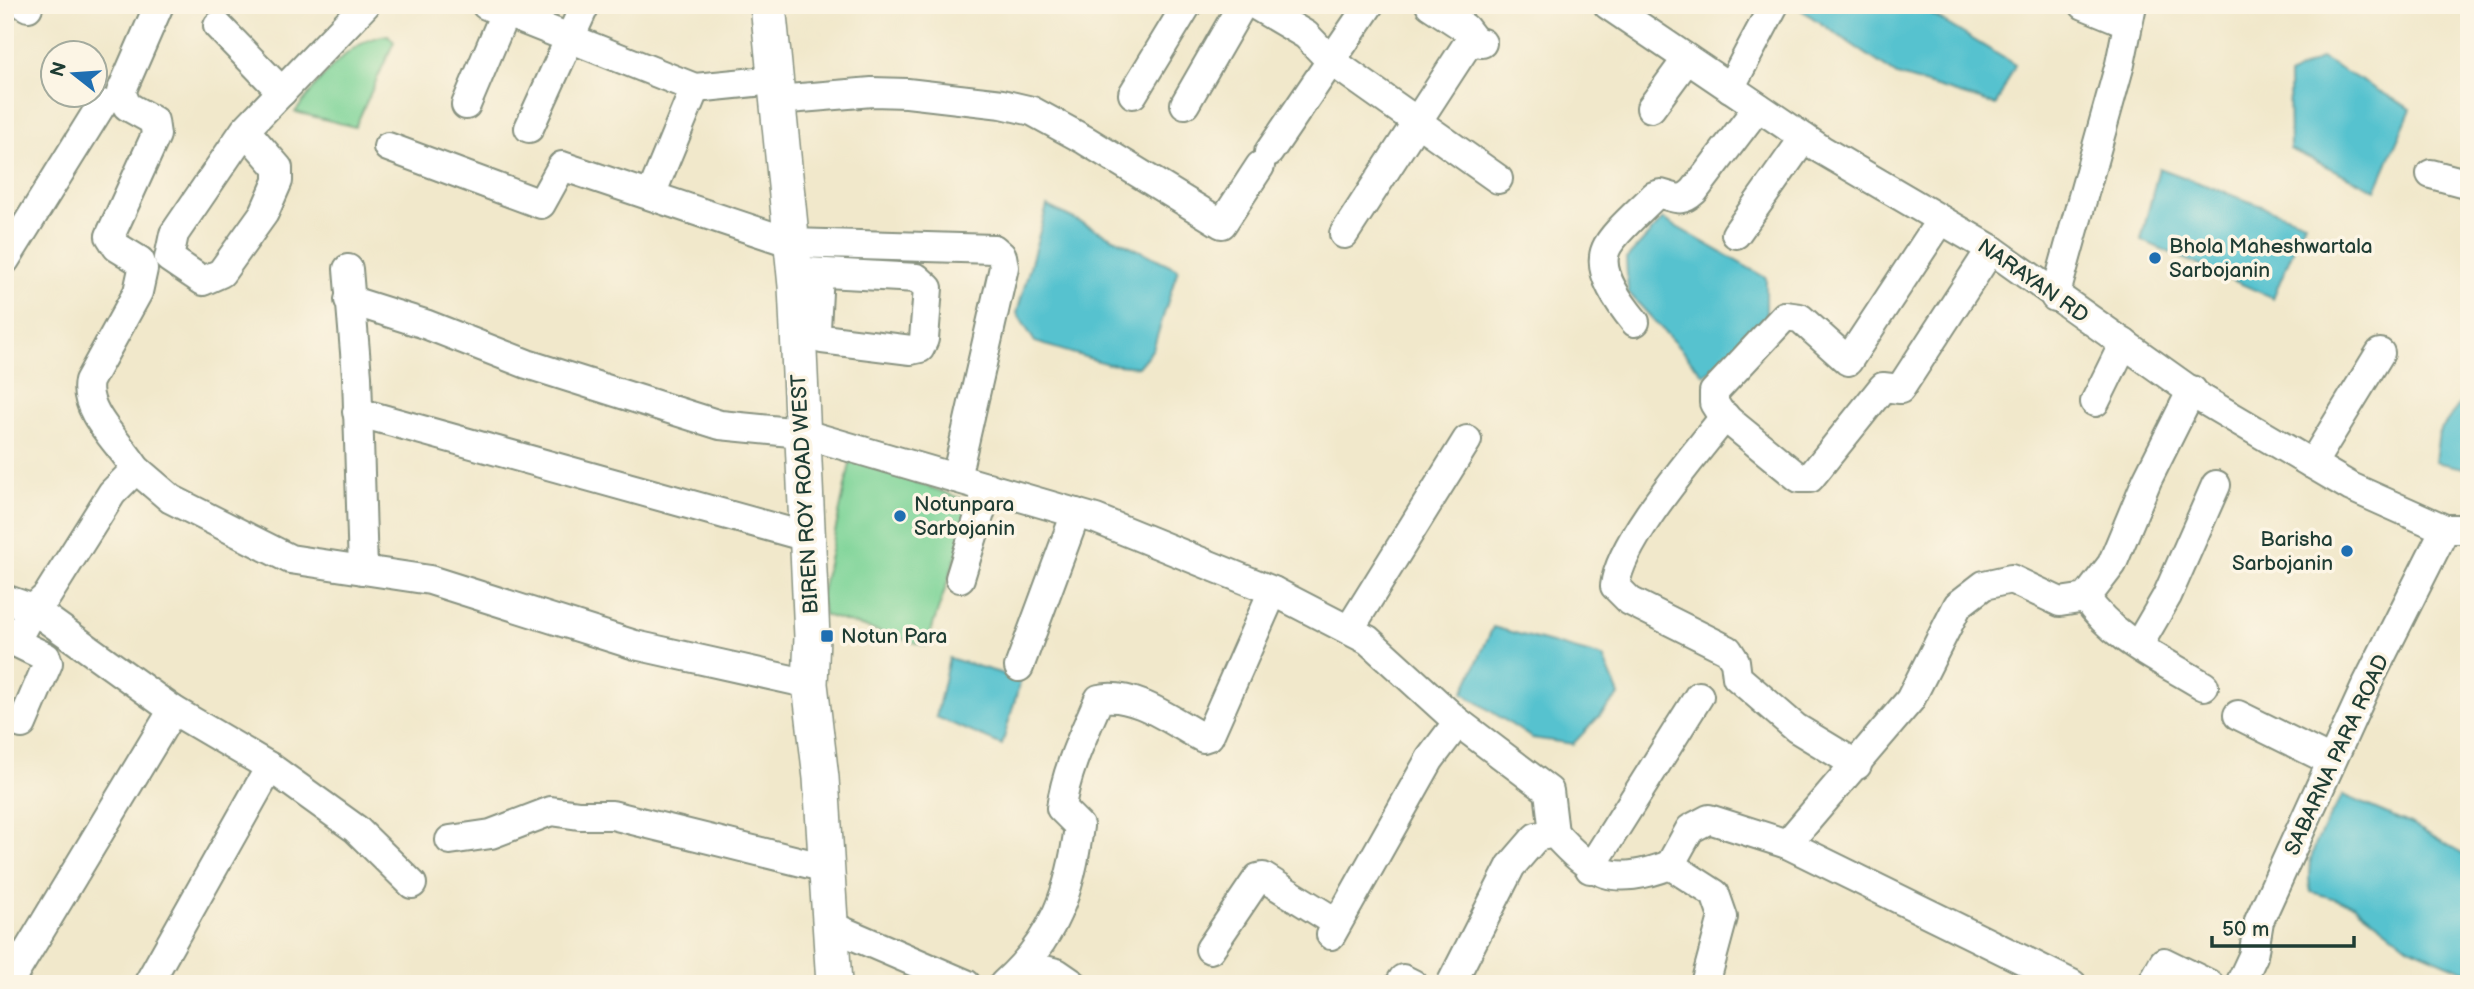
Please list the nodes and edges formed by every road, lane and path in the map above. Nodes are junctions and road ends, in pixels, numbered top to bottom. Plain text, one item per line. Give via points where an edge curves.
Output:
1 (159, 5) edge
2 (365, 5) edge
3 (585, 5) edge
4 (768, 5) edge
5 (1187, 5) edge
6 (1369, 5) edge
7 (1430, 5) edge
8 (1608, 5) edge
9 (1774, 5) edge
10 (2084, 5) edge
11 (1258, 7) edge
12 (495, 9) edge
13 (2130, 14) edge
14 (218, 26) dead end
15 (569, 38) junction
16 (1688, 59) junction
17 (1330, 60) junction
18 (695, 88) junction
19 (1730, 88) junction
20 (776, 90) junction
21 (282, 92) junction
22 (1133, 94) dead end
23 (466, 104) dead end
24 (1185, 104) dead end
25 (1758, 107) junction
26 (100, 108) edge
27 (1651, 108) dead end
28 (1418, 122) junction
29 (529, 128) dead end
30 (245, 130) junction
31 (1804, 138) junction
32 (388, 147) dead end
33 (2431, 174) dead end
34 (1499, 179) dead end
35 (2469, 184) edge
36 (655, 185) dead end
37 (1941, 220) junction
38 (1344, 234) dead end
39 (1737, 234) dead end
40 (1991, 249) junction
41 (5, 260) edge
42 (802, 262) junction
43 (348, 269) dead end
44 (2055, 297) junction
45 (349, 300) junction
46 (1635, 322) dead end
47 (2124, 344) junction
48 (2381, 353) dead end
49 (1848, 362) junction
50 (1883, 387) junction
51 (2192, 390) junction
52 (2095, 402) dead end
53 (357, 412) junction
54 (1724, 416) junction
55 (801, 433) junction
56 (1467, 440) dead end
57 (2312, 464) junction
58 (136, 469) junction
59 (956, 478) junction
60 (2216, 485) dead end
61 (988, 487) junction
62 (1076, 513) junction
63 (2457, 529) edge
64 (807, 537) junction
65 (363, 570) junction
66 (960, 578) dead end
67 (1273, 591) junction
68 (2086, 598) junction
69 (5, 599) edge
70 (33, 609) junction
71 (1349, 630) junction
72 (10, 644) edge
73 (2138, 646) junction
74 (1019, 667) dead end
75 (810, 684) junction
76 (2204, 686) dead end
77 (1699, 696) dead end
78 (173, 710) junction
79 (2238, 715) dead end
80 (1458, 722) junction
81 (22, 724) dead end
82 (2331, 761) junction
83 (1857, 765) junction
84 (270, 767) junction
85 (1555, 833) junction
86 (450, 840) dead end
87 (1787, 844) junction
88 (1670, 865) junction
89 (826, 869) junction
90 (1590, 869) junction
91 (412, 884) dead end
92 (831, 926) junction
93 (1210, 949) dead end
94 (1014, 974) edge
95 (8, 984) edge
96 (148, 984) edge
97 (834, 984) edge
98 (966, 984) edge
99 (1073, 984) edge
100 (1400, 984) edge
101 (1413, 984) edge
102 (1451, 984) edge
103 (1705, 984) edge
104 (2072, 984) edge
105 (2152, 984) edge
106 (2209, 984) edge
107 (2240, 984) edge

1 - 58 street via 121,92 127,106 154,121 156,135 110,236 117,247 140,261 141,278 86,391
2 - 21 street
3 - 15 street
4 - 20 main road, BIREN ROY ROAD WEST
5 - 22 street
6 - 17 street
7 - 28 street via 1478,42 1465,48
8 - 16 street, NARAYAN RD
9 - 19 street
10 - 13 street
11 - 17 street via 1306,35
11 - 24 street
12 - 15 street
12 - 23 street
13 - 44 street
14 - 21 street
15 - 18 street
15 - 29 street
16 - 19 street, NARAYAN RD
16 - 27 street
17 - 20 street via 1222,225 1032,111 907,93
17 - 28 street
18 - 20 street
18 - 36 street
19 - 25 street, NARAYAN RD
20 - 42 main road, BIREN ROY ROAD WEST
21 - 30 street
25 - 31 street, NARAYAN RD
25 - 46 street via 1686,199 1654,196 1606,248 1603,264 1620,303
26 - 41 street
28 - 34 street
28 - 38 street
30 - 30 street via 278,168 278,181 264,213 221,273 203,282 169,258 174,234
31 - 37 street, NARAYAN RD
31 - 39 street
32 - 42 street via 541,204 562,166
33 - 35 street
37 - 40 street, NARAYAN RD
37 - 49 street
40 - 44 street, NARAYAN RD
40 - 50 street via 1900,389
42 - 55 main road, BIREN ROY ROAD WEST
42 - 59 street via 980,246 1002,256 1004,267
43 - 45 street
44 - 47 street, NARAYAN RD
45 - 53 street
45 - 55 street via 527,364 720,425
47 - 51 street, NARAYAN RD
47 - 52 street
48 - 57 street
49 - 50 street
49 - 54 street via 1800,318 1785,316 1714,392 1714,403
50 - 54 street via 1805,480
51 - 57 street, NARAYAN RD
51 - 68 street via 2112,564
53 - 64 street
53 - 65 street
54 - 83 street via 1645,522 1615,586 1630,601 1728,650 1737,677 1796,728
55 - 59 street
55 - 64 main road, BIREN ROY ROAD WEST
56 - 71 street
57 - 63 street, NARAYAN RD via 2351,486
58 - 65 street via 171,499 289,559
58 - 70 street via 112,493 47,596
59 - 61 street
60 - 73 street via 2167,596
61 - 62 street
61 - 66 street
62 - 67 street
62 - 74 street
63 - 82 street, SABARNA PARA ROAD
64 - 75 main road, BIREN ROY ROAD WEST
65 - 75 street via 430,580 635,645
67 - 71 street
67 - 94 street via 1209,736 1203,738 1127,699 1099,699 1063,795 1061,808 1079,826 1070,879 1054,924
68 - 73 street via 2109,626
68 - 83 street via 2060,602 2011,579 1984,585 1958,605 1910,700
69 - 70 street
70 - 72 street
70 - 78 street
71 - 80 street via 1368,640
72 - 81 street via 46,657 48,663
73 - 76 street
75 - 89 main road, BIREN ROY ROAD WEST
77 - 90 street
78 - 84 street
78 - 95 street
79 - 82 street
80 - 85 street via 1549,791
80 - 93 street via 1430,759 1334,929 1263,877
82 - 107 street, SABARNA PARA ROAD via 2259,920 2253,956
83 - 87 street
84 - 91 street via 356,829
84 - 96 street
85 - 90 street
85 - 102 street via 1536,837 1511,866
86 - 89 street via 491,834 551,811 612,814
87 - 88 street via 1709,819 1690,829
87 - 104 street
88 - 90 street via 1649,873 1604,875
88 - 103 street via 1715,894 1723,917
89 - 92 main road, BIREN ROY ROAD WEST
92 - 97 main road, BIREN ROY ROAD WEST
92 - 98 street
94 - 99 street via 1056,973
100 - 101 street via 1403,979
105 - 106 street via 2164,962

